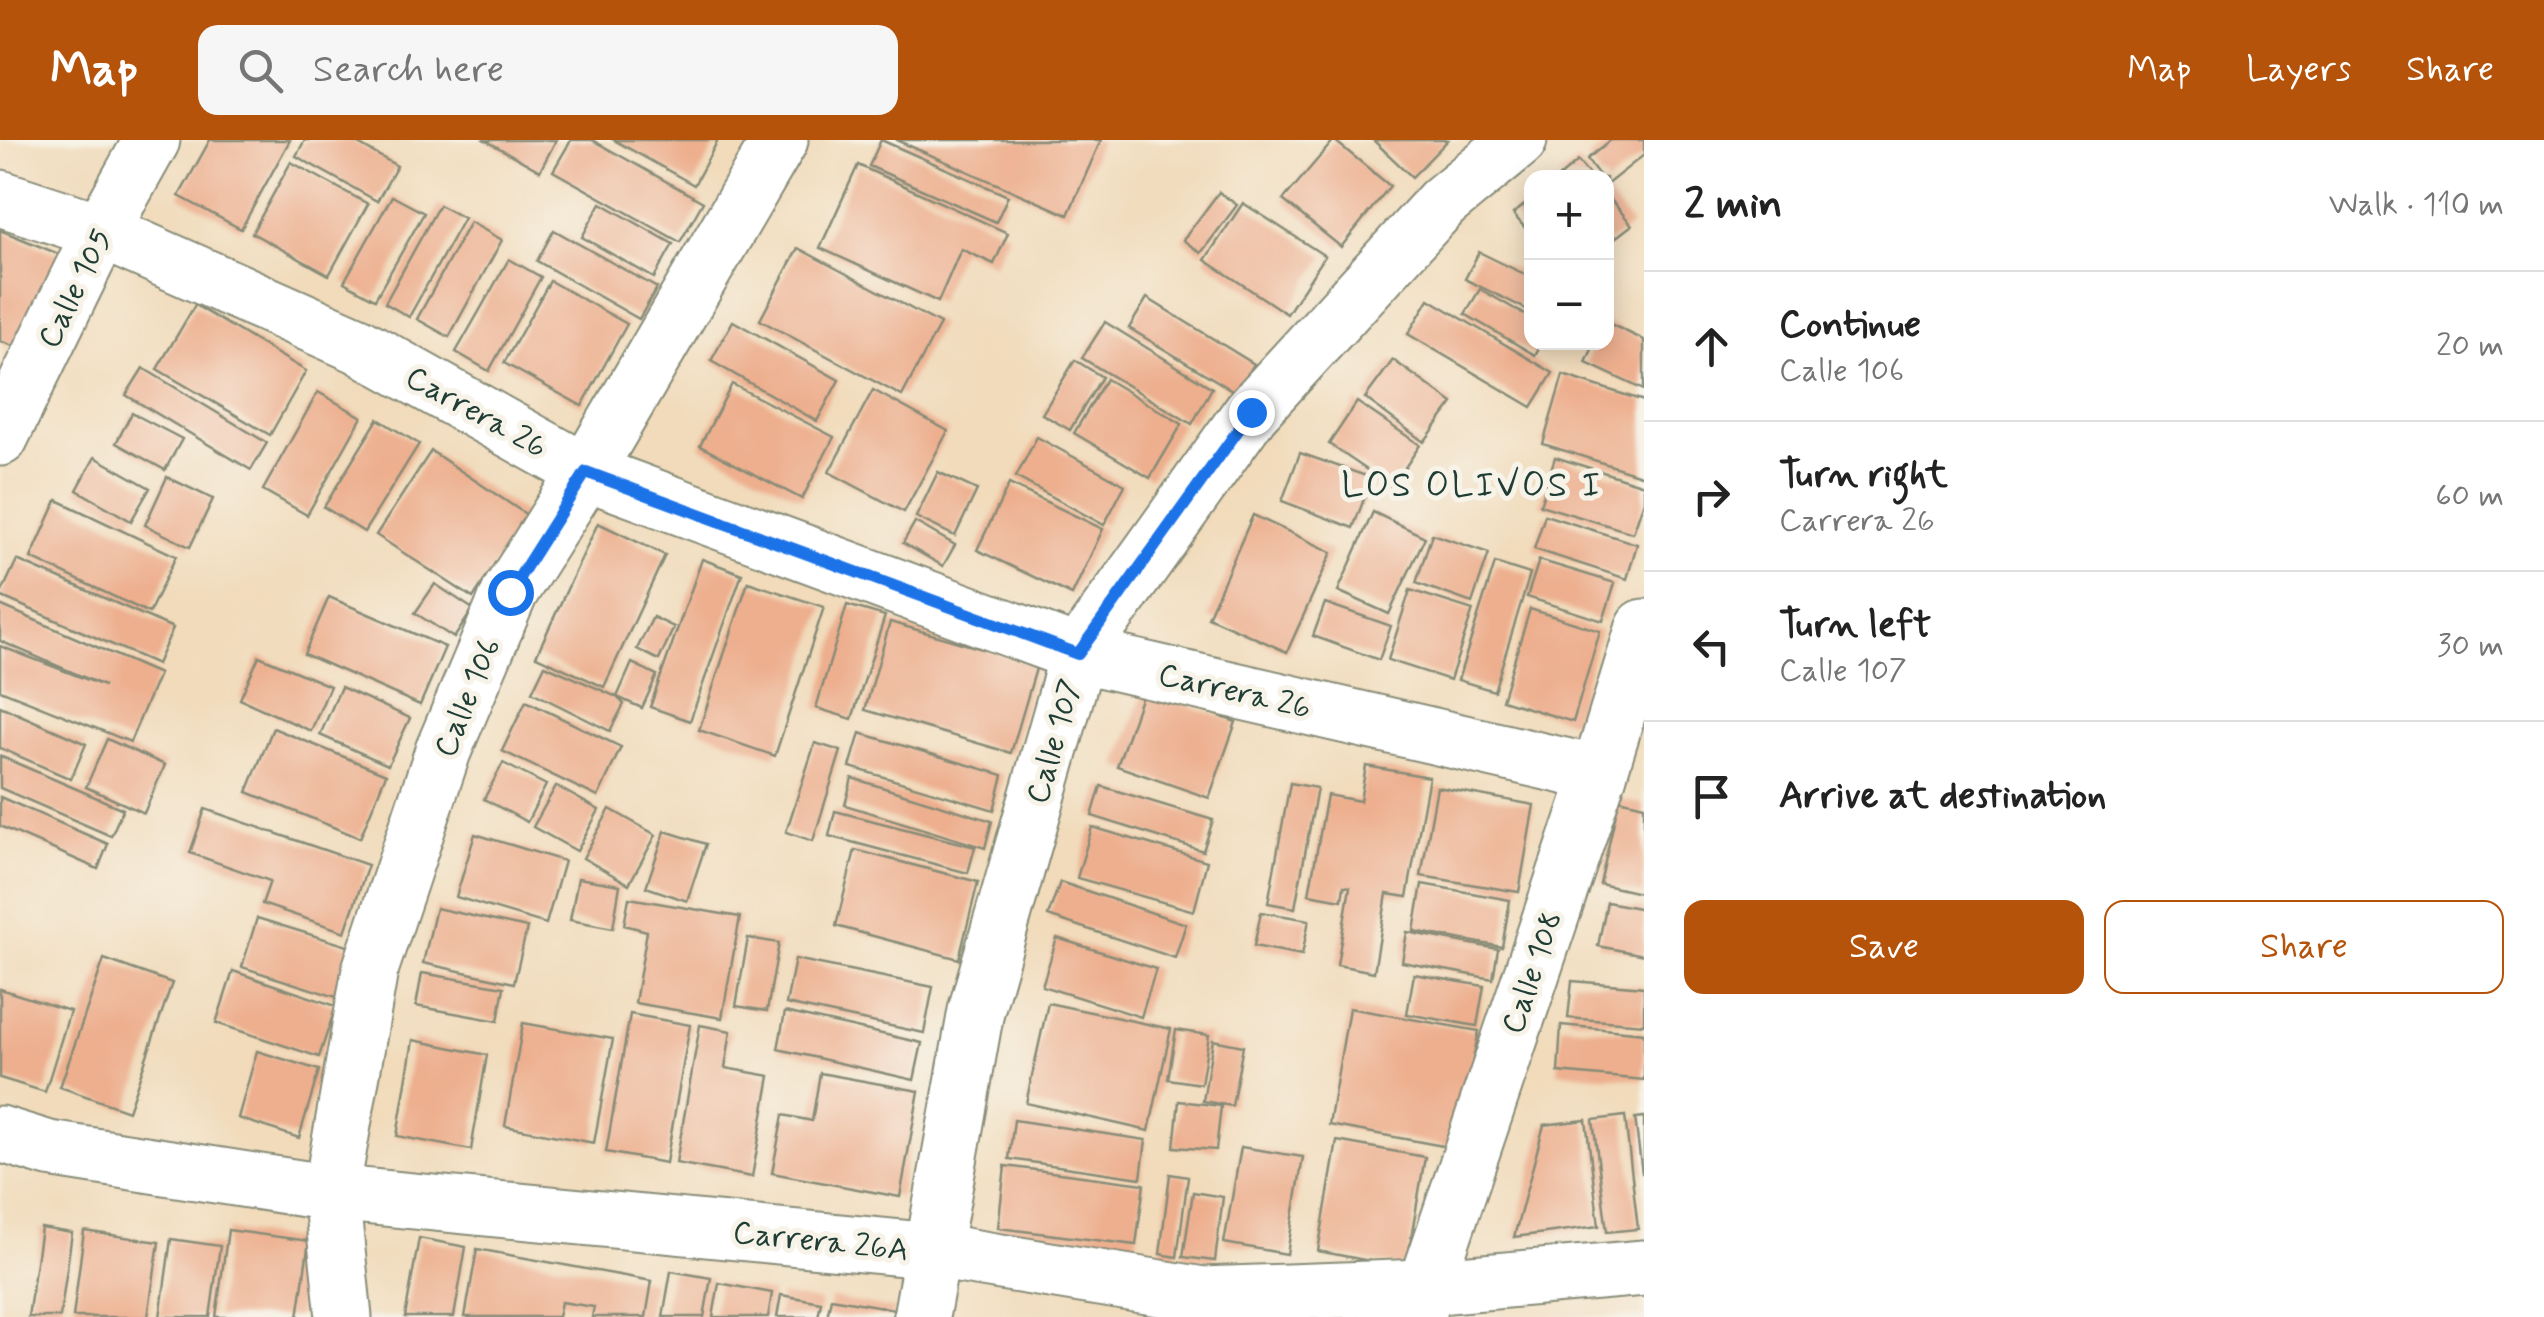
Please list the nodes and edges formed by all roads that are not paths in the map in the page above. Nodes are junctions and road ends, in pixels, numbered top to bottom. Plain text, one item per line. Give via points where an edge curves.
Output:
1 (152, 140) edge
2 (780, 140) edge
3 (1519, 140) edge
4 (0, 198) edge
5 (101, 231) junction
6 (0, 438) edge
7 (586, 472) junction
8 (1644, 627) edge
9 (1078, 654) junction
10 (1599, 774) junction
11 (0, 1134) edge
12 (331, 1193) junction
13 (934, 1251) junction
14 (1644, 1268) edge
15 (1421, 1302) edge
16 (344, 1317) edge
17 (921, 1317) edge

1 - 5 street, Calle 105
2 - 7 street, Calle 106
3 - 9 street, Calle 107 via 1443,202 1251,412
4 - 5 street, Carrera 26
5 - 6 street, Calle 105
5 - 7 street, Carrera 26 via 358,345
7 - 9 street, Carrera 26
7 - 12 street, Calle 106 via 510,592 443,751 370,970
8 - 10 street, Calle 108
9 - 10 street, Carrera 26
9 - 13 street, Calle 107 via 976,1011
10 - 15 street, Calle 108
11 - 12 street, Carrera 26A via 49,1148
12 - 13 street, Carrera 26A
12 - 16 street, Calle 106
13 - 15 street, Carrera 26A via 1203,1295
13 - 17 street, Calle 107
14 - 15 street, Carrera 26A

